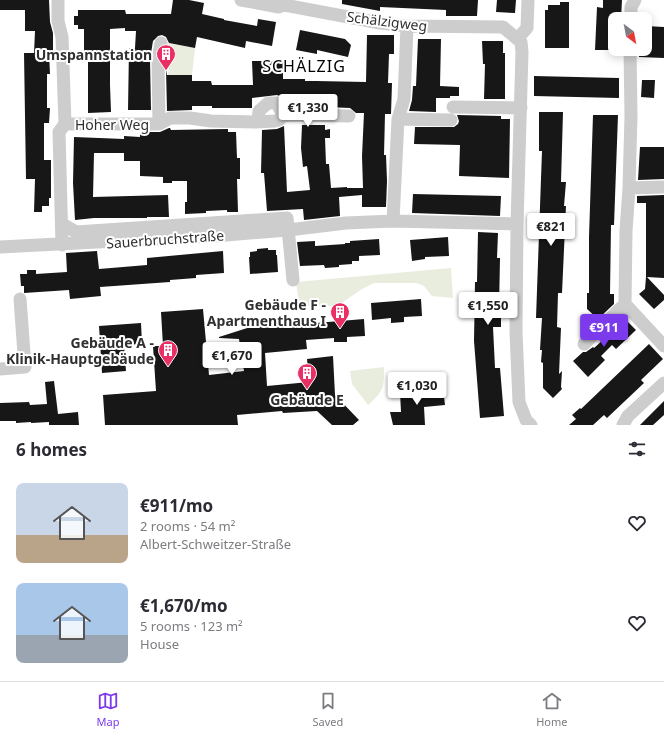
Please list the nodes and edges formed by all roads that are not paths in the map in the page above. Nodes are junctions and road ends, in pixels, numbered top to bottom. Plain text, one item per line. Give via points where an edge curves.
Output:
1 (58, 0) edge
2 (241, 0) edge
3 (528, 0) edge
4 (635, 0) edge
5 (283, 2) edge
6 (631, 12) edge
7 (406, 26) junction
8 (518, 39) junction
9 (161, 43) dead end
10 (630, 56) edge
11 (453, 107) dead end
12 (521, 108) junction
13 (282, 116) junction
14 (349, 116) dead end
15 (398, 120) junction
16 (451, 120) dead end
17 (258, 122) junction
18 (65, 124) junction
19 (159, 124) junction
20 (664, 187) edge
21 (629, 188) junction
22 (393, 221) junction
23 (62, 224) junction
24 (517, 224) junction
25 (288, 230) junction
26 (62, 245) junction
27 (0, 248) edge
28 (293, 280) dead end
29 (20, 299) dead end
30 (625, 304) junction
31 (584, 344) dead end
32 (664, 346) edge
33 (0, 369) edge
34 (664, 382) edge
35 (531, 425) edge
36 (623, 425) edge

1 - 18 street
2 - 5 street, Schälzigweg via 279,7
3 - 8 street via 527,28
4 - 6 street
5 - 7 street, Schälzigweg via 380,23
7 - 8 street, Schälzigweg via 503,27
7 - 15 street via 404,99
8 - 12 street via 522,52
9 - 19 street, Hoher Weg via 158,60
10 - 21 street
11 - 12 street
12 - 24 street
13 - 14 street, Hoher Weg
13 - 17 street, Hoher Weg via 275,121
13 - 17 street via 277,103 268,103 259,111
15 - 16 street
15 - 22 street
17 - 19 street, Hoher Weg via 170,118
18 - 19 street, Hoher Weg
18 - 23 street via 59,132
20 - 21 street
21 - 30 street
22 - 24 street
22 - 25 street, Sauerbruchstraße via 346,223
23 - 25 street, Sauerbruchstraße via 76,232 287,218
23 - 26 street
24 - 35 street via 517,383 519,402 526,420
25 - 26 street, Sauerbruchstraße
25 - 28 street
26 - 27 street, Sauerbruchstraße
29 - 33 street via 25,367
30 - 31 street
30 - 32 street
34 - 36 street via 628,416

